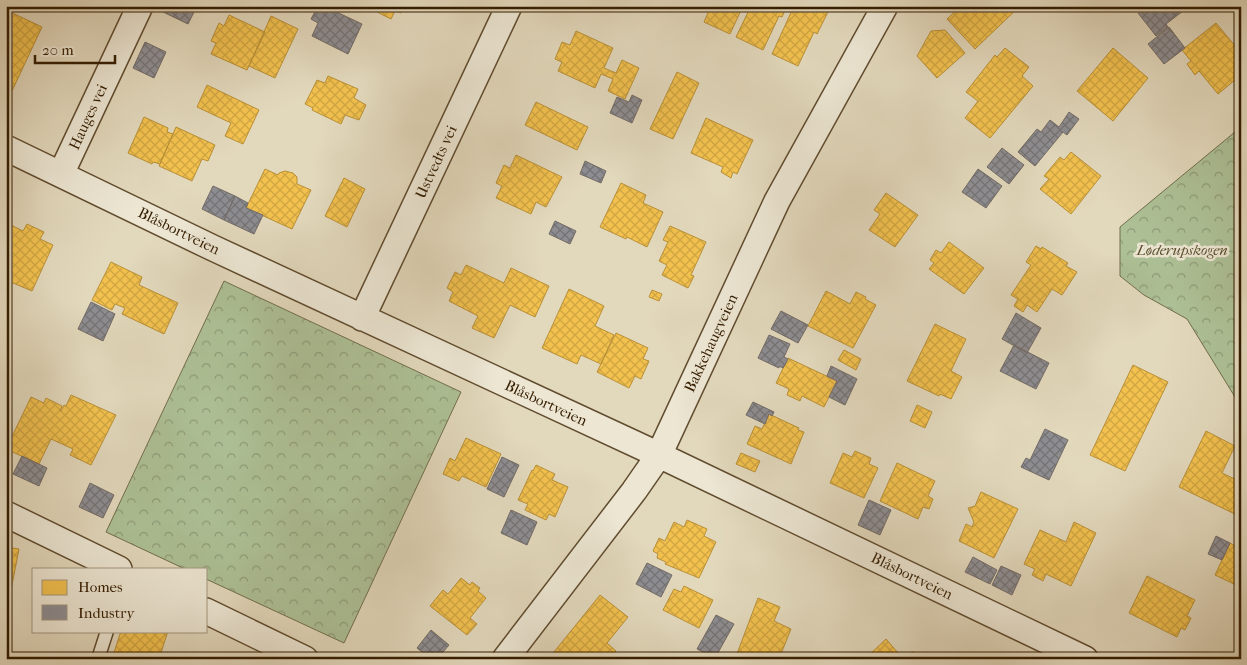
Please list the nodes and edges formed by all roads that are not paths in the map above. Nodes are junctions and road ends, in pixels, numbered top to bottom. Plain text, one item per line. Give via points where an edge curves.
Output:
1 (140, 6) edge
2 (509, 6) edge
3 (885, 6) edge
4 (6, 148) edge
5 (61, 174) junction
6 (362, 318) junction
7 (659, 455) junction
8 (6, 514) edge
9 (117, 568) edge
10 (208, 612) edge
11 (107, 632) edge
12 (279, 653) edge
13 (98, 659) edge
14 (305, 659) edge
15 (505, 659) edge
16 (1085, 659) edge

1 - 5 street, Hauges vei
2 - 6 street, Ustvedts vei
3 - 7 street, Bakkehaugveien via 777,201
4 - 5 street, Blåsbortveien
5 - 6 street, Blåsbortveien
6 - 7 street, Blåsbortveien
7 - 15 street, Bakkehaugveien
7 - 16 street, Blåsbortveien
8 - 9 street
10 - 12 street
11 - 13 lane
12 - 14 street

